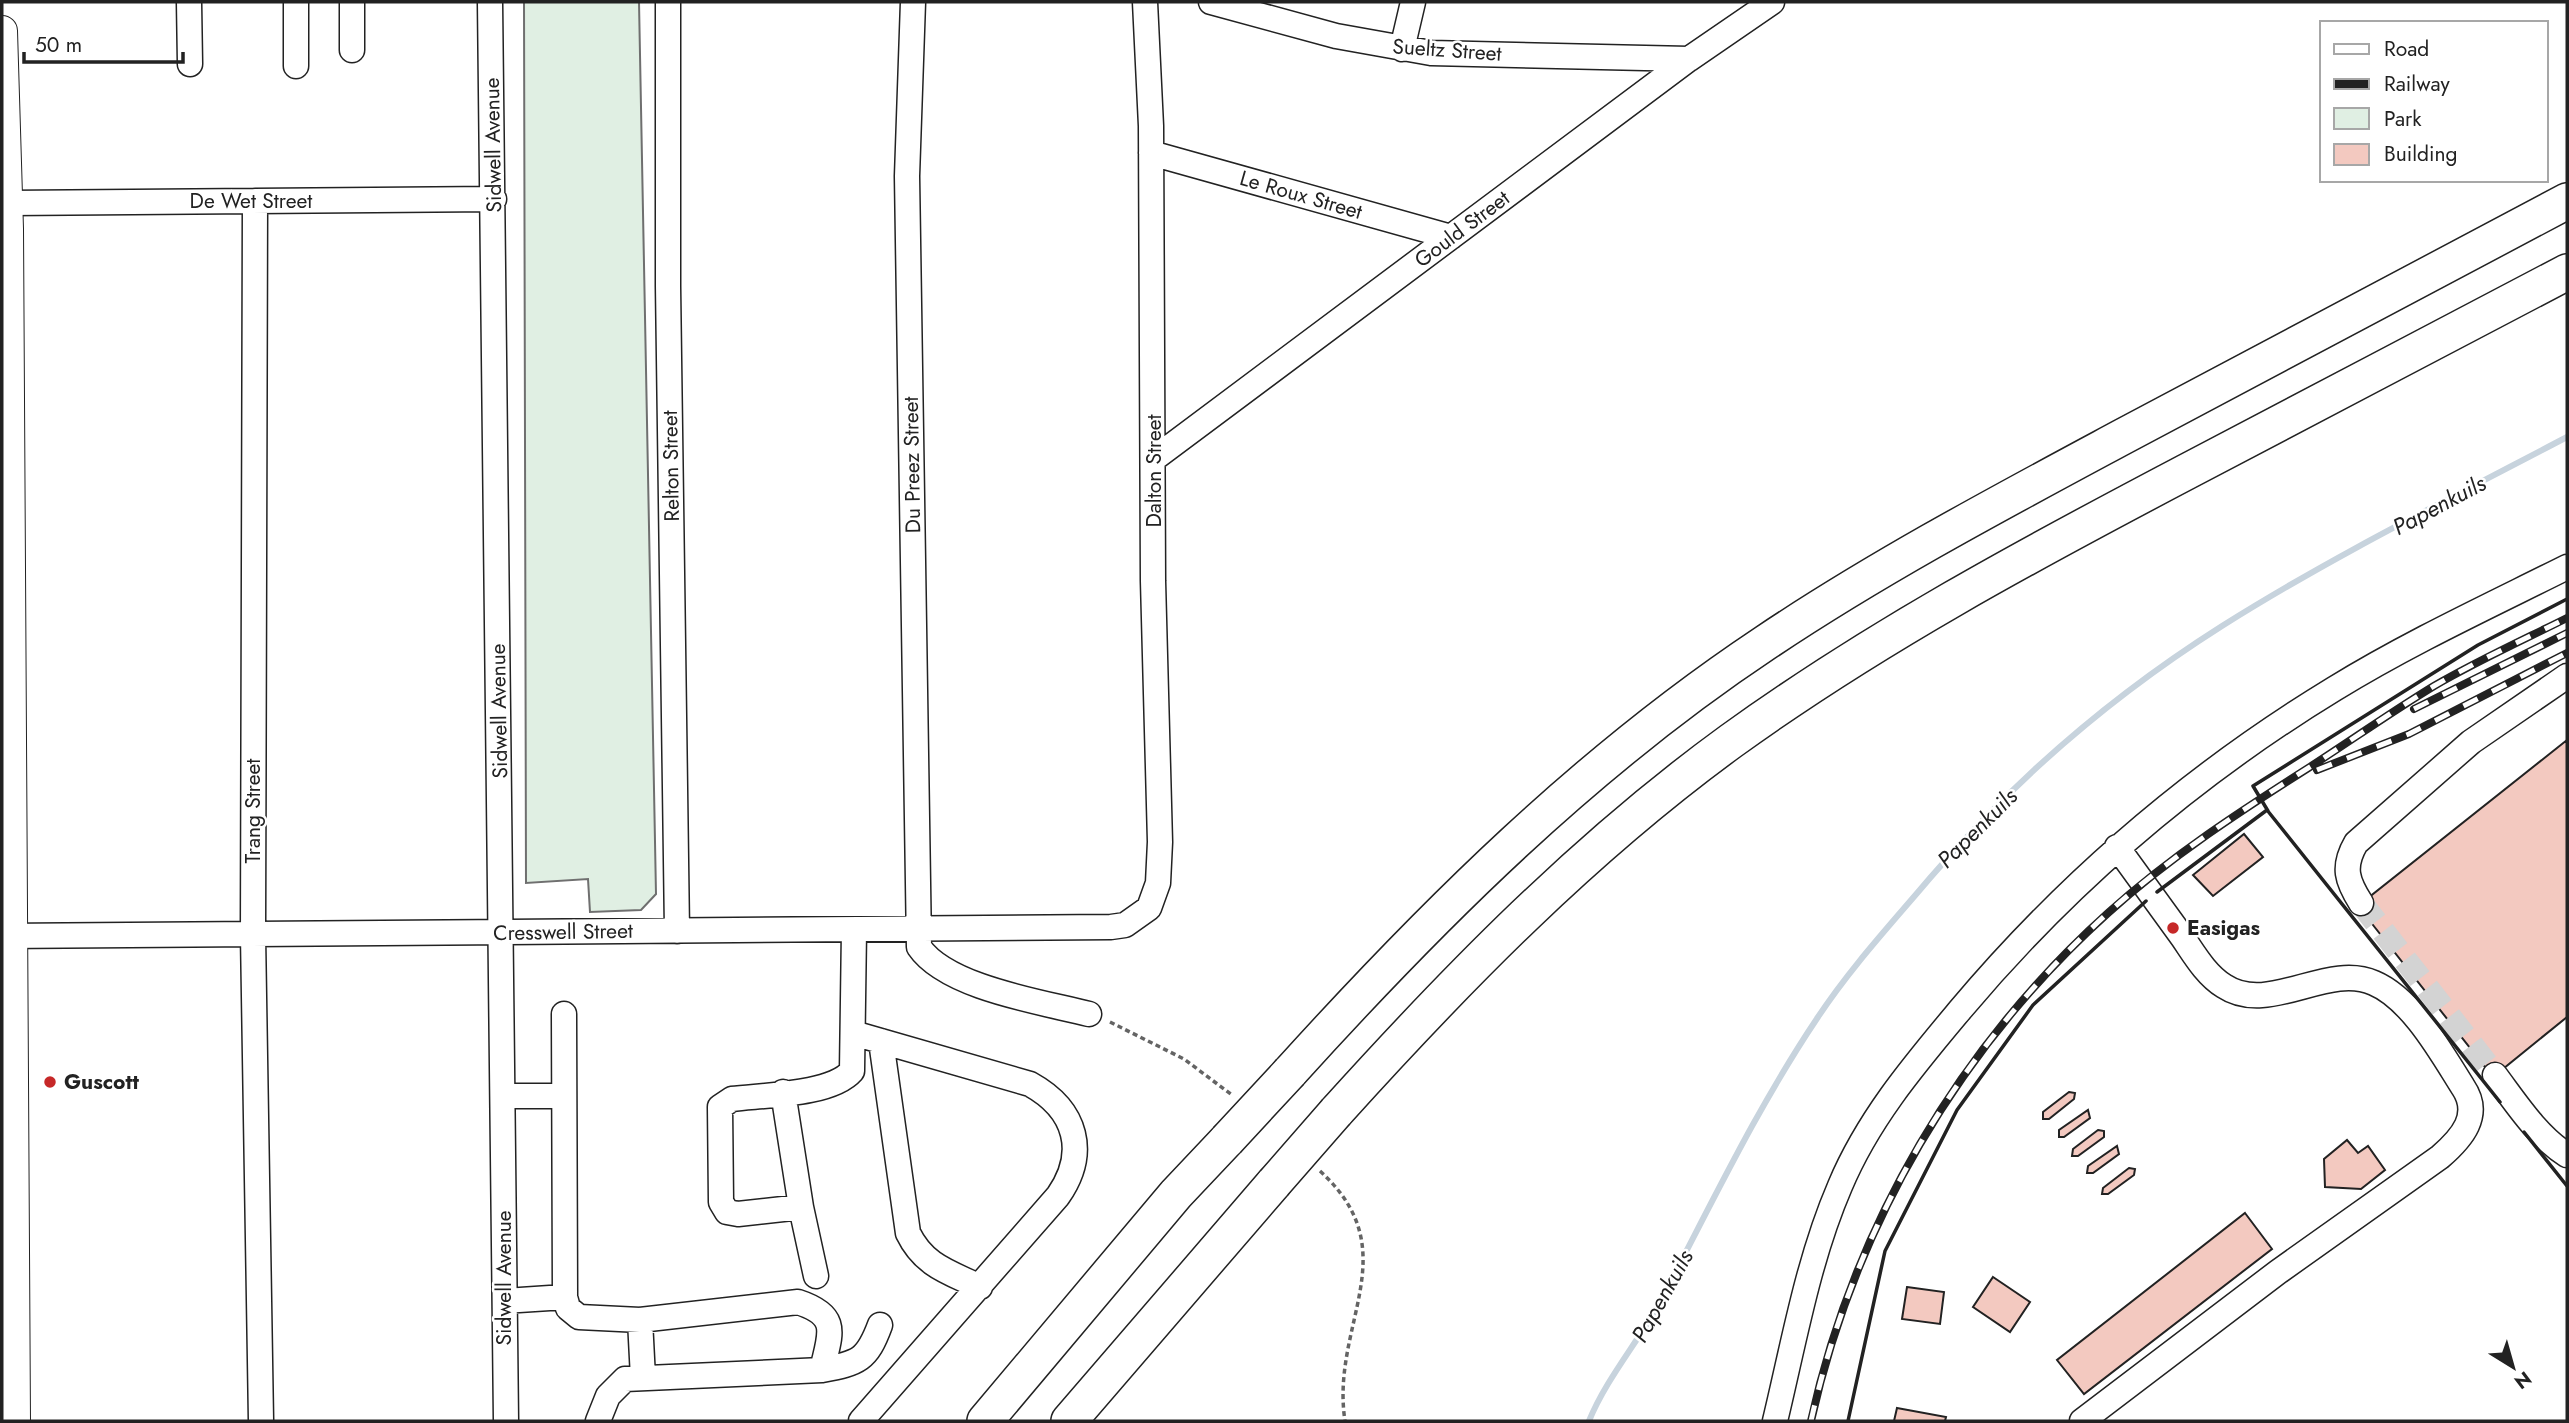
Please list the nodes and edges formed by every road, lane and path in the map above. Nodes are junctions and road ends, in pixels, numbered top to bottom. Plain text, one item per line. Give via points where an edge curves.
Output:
1 (190, 2) edge
2 (296, 2) edge
3 (352, 2) edge
4 (490, 2) edge
5 (668, 2) edge
6 (913, 2) edge
7 (1145, 2) edge
8 (1211, 2) edge
9 (1413, 2) edge
10 (1772, 2) edge
11 (2, 31) edge
12 (352, 50) dead end
13 (1402, 50) junction
14 (1689, 59) junction
15 (190, 64) dead end
16 (296, 66) dead end
17 (1151, 153) junction
18 (494, 199) junction
19 (256, 201) junction
20 (2567, 201) edge
21 (8, 203) junction
22 (1451, 237) junction
23 (2567, 272) edge
24 (1155, 458) junction
25 (2567, 567) edge
26 (2567, 676) edge
27 (2117, 847) junction
28 (2361, 903) tunnel mouth
29 (1125, 925) joint
30 (918, 929) junction
31 (677, 930) junction
32 (854, 930) junction
33 (501, 933) junction
34 (253, 935) junction
35 (6, 936) edge
36 (564, 1014) dead end
37 (1089, 1014) dead end
38 (853, 1033) junction
39 (881, 1041) junction
40 (2495, 1075) tunnel mouth
41 (783, 1092) junction
42 (503, 1096) junction
43 (564, 1096) junction
44 (2567, 1155) edge
45 (1270, 1188) junction
46 (1176, 1194) junction
47 (801, 1207) junction
48 (817, 1276) dead end
49 (980, 1287) junction
50 (565, 1297) junction
51 (505, 1301) junction
52 (640, 1321) junction
53 (880, 1325) dead end
54 (822, 1370) junction
55 (643, 1378) junction
56 (15, 1421) edge
57 (261, 1421) edge
58 (506, 1421) edge
59 (598, 1421) edge
60 (861, 1421) edge
61 (966, 1421) edge
62 (985, 1421) edge
63 (1069, 1421) edge
64 (1102, 1421) edge
65 (1776, 1421) edge
66 (2082, 1421) edge

1 - 15 street
2 - 16 street
3 - 12 street
4 - 18 street, Sidwell Avenue
5 - 31 street, Relton Street
6 - 30 street, Du Preez Street via 907,176
7 - 17 street, Dalton Street
8 - 13 street, Sueltz Street
9 - 13 street
10 - 14 street, Gould Street
11 - 21 main road
13 - 14 street, Sueltz Street
14 - 22 street, Gould Street
17 - 22 street, Le Roux Street
17 - 24 street, Dalton Street
18 - 19 street, De Wet Street
18 - 33 street, Sidwell Avenue
19 - 21 street, De Wet Street
19 - 34 street, Trang Street
20 - 46 highway, bridge via 2008,498 1763,643 1635,738 1508,846 1390,962
21 - 35 main road
22 - 24 street, Gould Street
23 - 45 highway, bridge via 1984,580 1796,695 1662,794 1539,899 1426,1012
24 - 29 street, Dalton Street via 1158,883 1149,908
25 - 27 street via 2336,687 2244,747
26 - 28 street via 2471,742 2356,843 2346,870 2348,883
27 - 65 street via 1984,981 1903,1078 1872,1123 1840,1185 1814,1259
27 - 66 street via 2195,955 2225,987 2259,995 2345,979 2374,982 2425,1028 2471,1099 2469,1124 2461,1139 2440,1157 2278,1272
29 - 30 street, Cresswell Street
30 - 32 street, Cresswell Street
30 - 37 street, Du Preez Street via 919,947 927,959 955,975
31 - 32 street, Cresswell Street
31 - 33 street, Cresswell Street
32 - 38 street
33 - 34 street, Cresswell Street
33 - 42 street, Sidwell Avenue
34 - 35 street, Cresswell Street
34 - 57 street, Trang Street
35 - 56 main road via 15,1227
36 - 43 street
38 - 39 street
38 - 41 street via 852,1071 844,1080
39 - 49 street via 908,1233 917,1252 934,1265
39 - 49 street via 1030,1084 1059,1108 1072,1129 1077,1151 1072,1176
40 - 44 street via 2531,1122
41 - 47 street
41 - 47 street via 732,1099 720,1107 721,1202 727,1212 738,1214
42 - 43 street
42 - 51 street, Sidwell Avenue
43 - 50 street
45 - 63 highway
45 - 64 highway
46 - 61 highway
46 - 62 highway
47 - 48 street
49 - 60 street
50 - 51 street
50 - 52 street via 568,1308 579,1317
51 - 58 street, Sidwell Avenue
52 - 54 street via 798,1302 816,1308 828,1319 831,1331
52 - 55 street
53 - 54 street via 863,1359
54 - 55 street
55 - 59 street via 625,1379 608,1396

